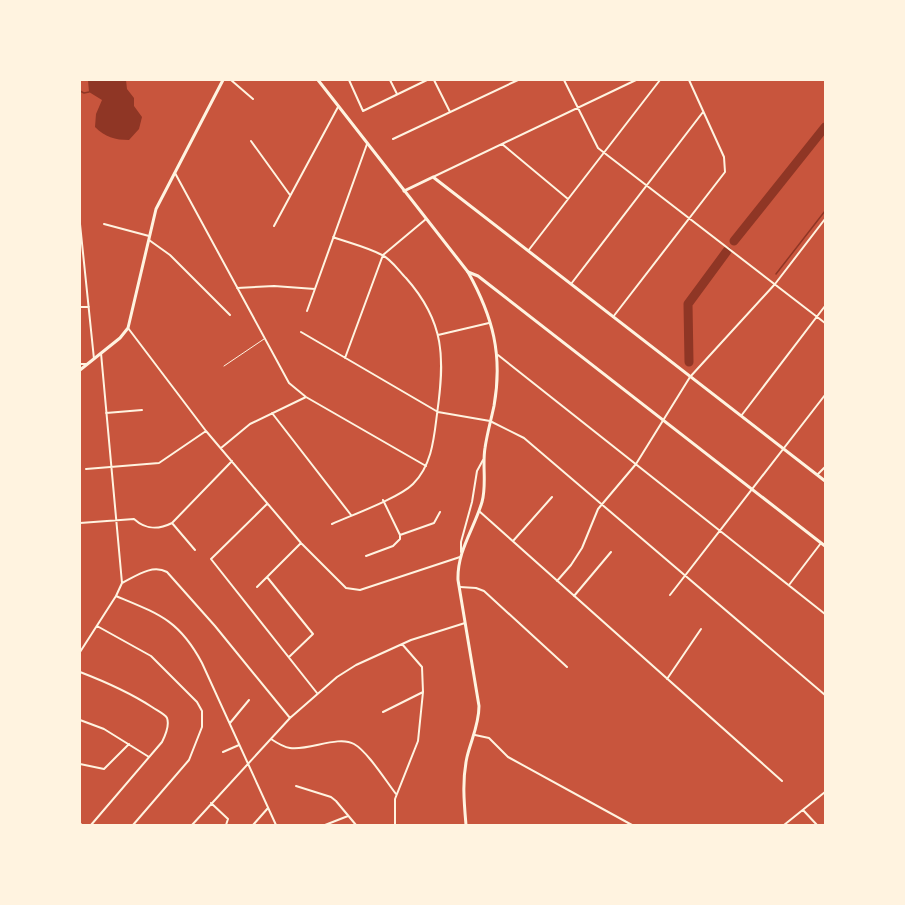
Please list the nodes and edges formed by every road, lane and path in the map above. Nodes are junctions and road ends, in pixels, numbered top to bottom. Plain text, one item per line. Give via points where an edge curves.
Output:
1 (223, 80) edge
2 (231, 80) edge
3 (318, 80) edge
4 (349, 80) edge
5 (390, 80) edge
6 (428, 80) edge
7 (434, 80) edge
8 (518, 80) edge
9 (564, 80) edge
10 (636, 80) edge
11 (660, 80) edge
12 (689, 80) edge
13 (397, 94) junction
14 (252, 99) dead end
15 (338, 106) junction
16 (577, 108) junction
17 (450, 112) junction
18 (703, 112) junction
19 (393, 139) dead end
20 (251, 141) dead end
21 (367, 144) junction
22 (502, 144) junction
23 (604, 152) junction
24 (175, 172) junction
25 (433, 177) junction
26 (647, 185) junction
27 (404, 191) junction
28 (290, 195) junction
29 (568, 199) junction
30 (690, 218) junction
31 (426, 219) junction
32 (825, 219) edge
33 (80, 224) edge
34 (104, 224) dead end
35 (274, 226) dead end
36 (333, 237) junction
37 (148, 238) junction
38 (528, 251) junction
39 (81, 252) edge
40 (383, 255) junction
41 (468, 272) junction
42 (571, 284) junction
43 (775, 284) junction
44 (237, 288) junction
45 (315, 289) junction
46 (825, 306) edge
47 (80, 307) edge
48 (89, 307) junction
49 (307, 311) dead end
50 (230, 315) dead end
51 (613, 317) junction
52 (817, 317) junction
53 (491, 322) junction
54 (825, 323) edge
55 (128, 328) junction
56 (301, 332) dead end
57 (438, 335) junction
58 (264, 339) junction
59 (101, 353) junction
60 (498, 355) junction
61 (345, 358) junction
62 (94, 359) junction
63 (80, 364) edge
64 (86, 364) junction
65 (224, 366) dead end
66 (80, 370) edge
67 (690, 377) junction
68 (825, 395) edge
69 (306, 397) junction
70 (142, 410) dead end
71 (438, 412) junction
72 (106, 413) junction
73 (272, 413) junction
74 (741, 416) junction
75 (663, 420) junction
76 (490, 421) junction
77 (206, 431) junction
78 (221, 448) junction
79 (783, 449) junction
80 (484, 460) junction
81 (232, 461) junction
82 (636, 464) junction
83 (426, 466) junction
84 (111, 467) junction
85 (825, 467) edge
86 (86, 469) dead end
87 (817, 475) junction
88 (825, 481) edge
89 (752, 489) junction
90 (552, 497) dead end
91 (384, 500) junction
92 (267, 504) junction
93 (602, 504) junction
94 (479, 511) junction
95 (440, 512) dead end
96 (352, 515) junction
97 (116, 520) junction
98 (80, 523) edge
99 (172, 524) junction
100 (332, 524) dead end
101 (720, 530) junction
102 (400, 535) junction
103 (825, 538) edge
104 (512, 541) junction
105 (301, 543) junction
106 (822, 543) junction
107 (825, 546) edge
108 (195, 550) dead end
109 (611, 552) dead end
110 (461, 553) junction
111 (366, 556) dead end
112 (460, 557) junction
113 (685, 576) junction
114 (267, 577) junction
115 (557, 581) junction
116 (122, 583) junction
117 (790, 586) junction
118 (257, 587) dead end
119 (460, 587) junction
120 (670, 595) dead end
121 (116, 596) junction
122 (574, 596) junction
123 (825, 614) edge
124 (466, 622) junction
125 (97, 626) junction
126 (700, 629) dead end
127 (402, 644) junction
128 (80, 652) edge
129 (289, 657) junction
130 (567, 667) dead end
131 (80, 672) edge
132 (667, 679) junction
133 (423, 692) junction
134 (317, 693) junction
135 (825, 695) edge
136 (249, 700) dead end
137 (383, 712) dead end
138 (290, 718) junction
139 (80, 720) edge
140 (230, 723) junction
141 (475, 735) junction
142 (271, 739) junction
143 (129, 744) junction
144 (239, 745) junction
145 (223, 752) dead end
146 (149, 757) junction
147 (248, 763) junction
148 (80, 764) edge
149 (782, 781) dead end
150 (296, 786) dead end
151 (825, 792) edge
152 (396, 794) junction
153 (211, 803) junction
154 (268, 808) junction
155 (803, 810) junction
156 (348, 816) junction
157 (91, 825) edge
158 (133, 825) edge
159 (192, 825) edge
160 (226, 825) edge
161 (253, 825) edge
162 (276, 825) edge
163 (325, 825) edge
164 (356, 825) edge
165 (395, 825) edge
166 (466, 825) edge
167 (632, 825) edge
168 (784, 825) edge
169 (817, 825) edge

1 - 24 street
2 - 14 street
3 - 15 street
4 - 13 street via 363,111
5 - 13 street
6 - 13 street
7 - 17 street
8 - 17 street
9 - 16 street
10 - 16 street
11 - 23 street
12 - 18 street
15 - 21 street
15 - 28 street
16 - 22 street
16 - 23 street via 596,146
17 - 19 street
18 - 26 street
18 - 30 street via 724,157 726,167 722,177
20 - 28 street
21 - 27 street
21 - 36 street
22 - 25 street
22 - 29 street
23 - 26 street
23 - 29 street
24 - 37 street via 156,209
24 - 44 street
25 - 27 street
25 - 38 street
26 - 30 street
26 - 42 street
27 - 31 street
28 - 35 street
29 - 38 street
30 - 43 street
30 - 51 street
31 - 40 street
31 - 41 street
32 - 43 street
33 - 39 street
34 - 37 street
36 - 40 street
36 - 45 street
37 - 50 street via 170,255
37 - 55 street
38 - 42 street
39 - 48 street
40 - 57 street via 418,292 427,306
40 - 61 street
41 - 53 street
41 - 75 street via 478,276
42 - 51 street
43 - 52 street
43 - 67 street
44 - 45 street via 274,286
44 - 58 street
45 - 49 street
46 - 52 street
47 - 48 street
48 - 62 street
51 - 67 street
52 - 54 street
52 - 74 street
53 - 57 street
53 - 60 street
55 - 59 street
55 - 77 street
56 - 61 street
57 - 71 street via 443,367
58 - 65 lane
58 - 69 street via 289,383
59 - 62 street
59 - 72 street
60 - 76 street via 497,384
60 - 82 street
61 - 71 street
62 - 64 street
63 - 64 street
64 - 66 street
67 - 74 street
67 - 75 street
68 - 79 street
69 - 73 street
69 - 83 street
70 - 72 street
71 - 76 street
71 - 83 street
72 - 84 street
73 - 78 street via 245,427
73 - 96 street
74 - 79 street
75 - 82 street
75 - 89 street
76 - 80 street
76 - 93 street via 524,438
77 - 78 street
77 - 84 street via 159,463
78 - 81 street
79 - 87 street
79 - 89 street
80 - 94 street via 484,491
80 - 110 street via 477,471 461,542
81 - 92 street
81 - 99 street
82 - 93 street
82 - 101 street
83 - 91 street via 410,487
84 - 86 street
84 - 97 street
85 - 87 street
87 - 88 street
89 - 101 street
89 - 106 street
90 - 104 street
91 - 96 street
91 - 102 street
92 - 105 street
92 - 129 street via 211,559
93 - 113 street
93 - 115 street via 582,548
94 - 104 street
94 - 110 street
95 - 102 street via 434,523
96 - 100 street
97 - 98 street
97 - 99 street via 134,519 145,527 156,528
97 - 116 street
99 - 108 street
101 - 113 street
101 - 117 street
102 - 111 street via 396,545
103 - 106 street
104 - 115 street
105 - 112 street via 342,585 356,591
105 - 114 street
106 - 107 street
106 - 117 street
109 - 122 street
110 - 112 street
112 - 119 street
113 - 120 street
113 - 135 street
114 - 118 street
114 - 129 street via 313,634
115 - 122 street
116 - 121 street
116 - 138 street via 151,569 157,568 167,572 223,635
117 - 123 street
119 - 124 street
119 - 130 street via 476,588 484,592
121 - 125 street
121 - 140 street via 158,614 180,630 202,663
122 - 132 street
124 - 127 street
124 - 141 street via 479,699
125 - 128 street
125 - 158 street via 152,656 197,702 202,712 202,727 189,760
126 - 132 street
127 - 133 street via 422,667
127 - 134 street via 350,669
129 - 134 street
131 - 146 street via 123,690 167,718 165,735
132 - 149 street
133 - 137 street
133 - 152 street via 418,741
134 - 138 street
136 - 140 street
138 - 142 street
139 - 143 street via 104,729
140 - 144 street
141 - 166 street via 468,752 464,779
141 - 167 street via 489,738 508,757
142 - 147 street
142 - 152 street via 294,749 340,742 351,743 361,749
143 - 146 street
143 - 148 street via 104,769
144 - 145 street
144 - 147 street
146 - 157 street
147 - 153 street
147 - 154 street
150 - 156 street via 331,798
151 - 155 street
152 - 165 street
153 - 159 street
153 - 160 street via 228,819
154 - 161 street
154 - 162 street
155 - 168 street
155 - 169 street
156 - 163 street
156 - 164 street

